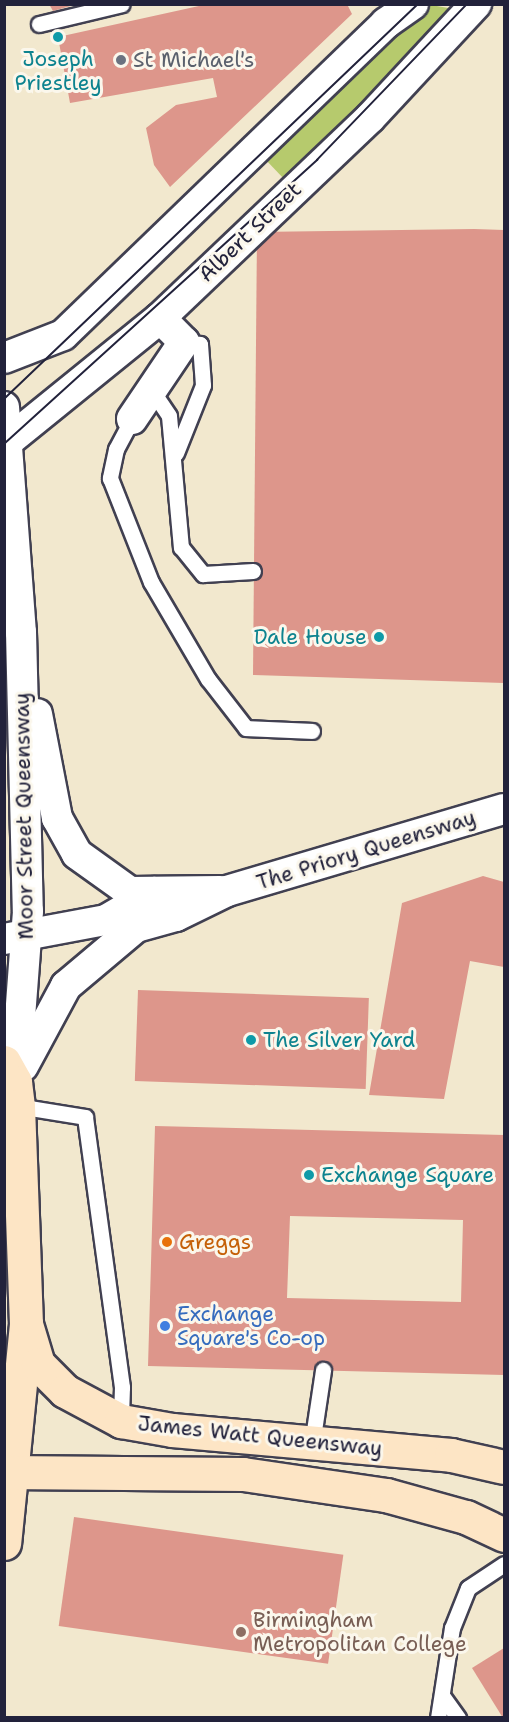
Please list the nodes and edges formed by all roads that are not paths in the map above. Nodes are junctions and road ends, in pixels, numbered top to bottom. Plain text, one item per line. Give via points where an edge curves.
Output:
1 (122, 4) edge
2 (413, 4) edge
3 (496, 4) edge
4 (470, 12) edge
5 (39, 24) dead end
6 (160, 318) junction
7 (184, 342) junction
8 (4, 358) edge
9 (151, 389) junction
10 (4, 407) edge
11 (132, 419) joint
12 (6, 442) edge
13 (176, 453) junction
14 (253, 571) dead end
15 (21, 632) junction
16 (312, 731) dead end
17 (504, 809) edge
18 (227, 891) junction
19 (154, 892) junction
20 (106, 920) junction
21 (136, 927) junction
22 (16, 939) edge
23 (12, 1083) edge
24 (26, 1324) junction
25 (323, 1371) dead end
26 (12, 1386) edge
27 (121, 1421) junction
28 (312, 1443) junction
29 (504, 1467) edge
30 (8, 1472) edge
31 (504, 1535) edge
32 (4, 1543) edge
33 (504, 1564) edge
34 (443, 1697) junction
35 (438, 1718) edge
36 (458, 1718) edge

1 - 5 lane
2 - 8 street via 386,23 63,334
3 - 4 street, Albert Street
4 - 6 street, Albert Street
6 - 7 street
6 - 12 street, Albert Street
7 - 9 street
7 - 13 lane via 200,344 203,385
9 - 11 street
9 - 13 lane via 169,416
10 - 12 street, Moor Street Queensway
11 - 16 lane via 116,449 111,478 151,582 208,679 246,728
12 - 15 street, Moor Street Queensway
13 - 14 lane via 181,547 203,574
15 - 19 street, The Priory Queensway via 64,835 103,877 130,892
15 - 22 street, Moor Street Queensway
17 - 18 street, The Priory Queensway
18 - 19 street, The Priory Queensway
18 - 21 street, The Priory Queensway via 176,916
19 - 20 street, The Priory Queensway
20 - 21 street, The Priory Queensway
20 - 22 street, The Priory Queensway
21 - 23 street, The Priory Queensway via 83,968 57,998
22 - 23 street, Moor Street Queensway
23 - 24 main road, Moor Street Queensway
23 - 27 lane via 86,1117 122,1382
24 - 26 main road, Moor Street Queensway
24 - 27 main road, James Watt Queensway via 38,1364 65,1391
25 - 28 lane
26 - 30 main road, Moor Street Queensway
27 - 28 main road, James Watt Queensway
28 - 29 main road, James Watt Queensway via 451,1455
30 - 31 main road, James Watt Queensway via 243,1474 386,1495 466,1517
30 - 32 main road, Moor Street Queensway
33 - 34 lane via 468,1588 452,1628
34 - 35 lane
34 - 36 lane

